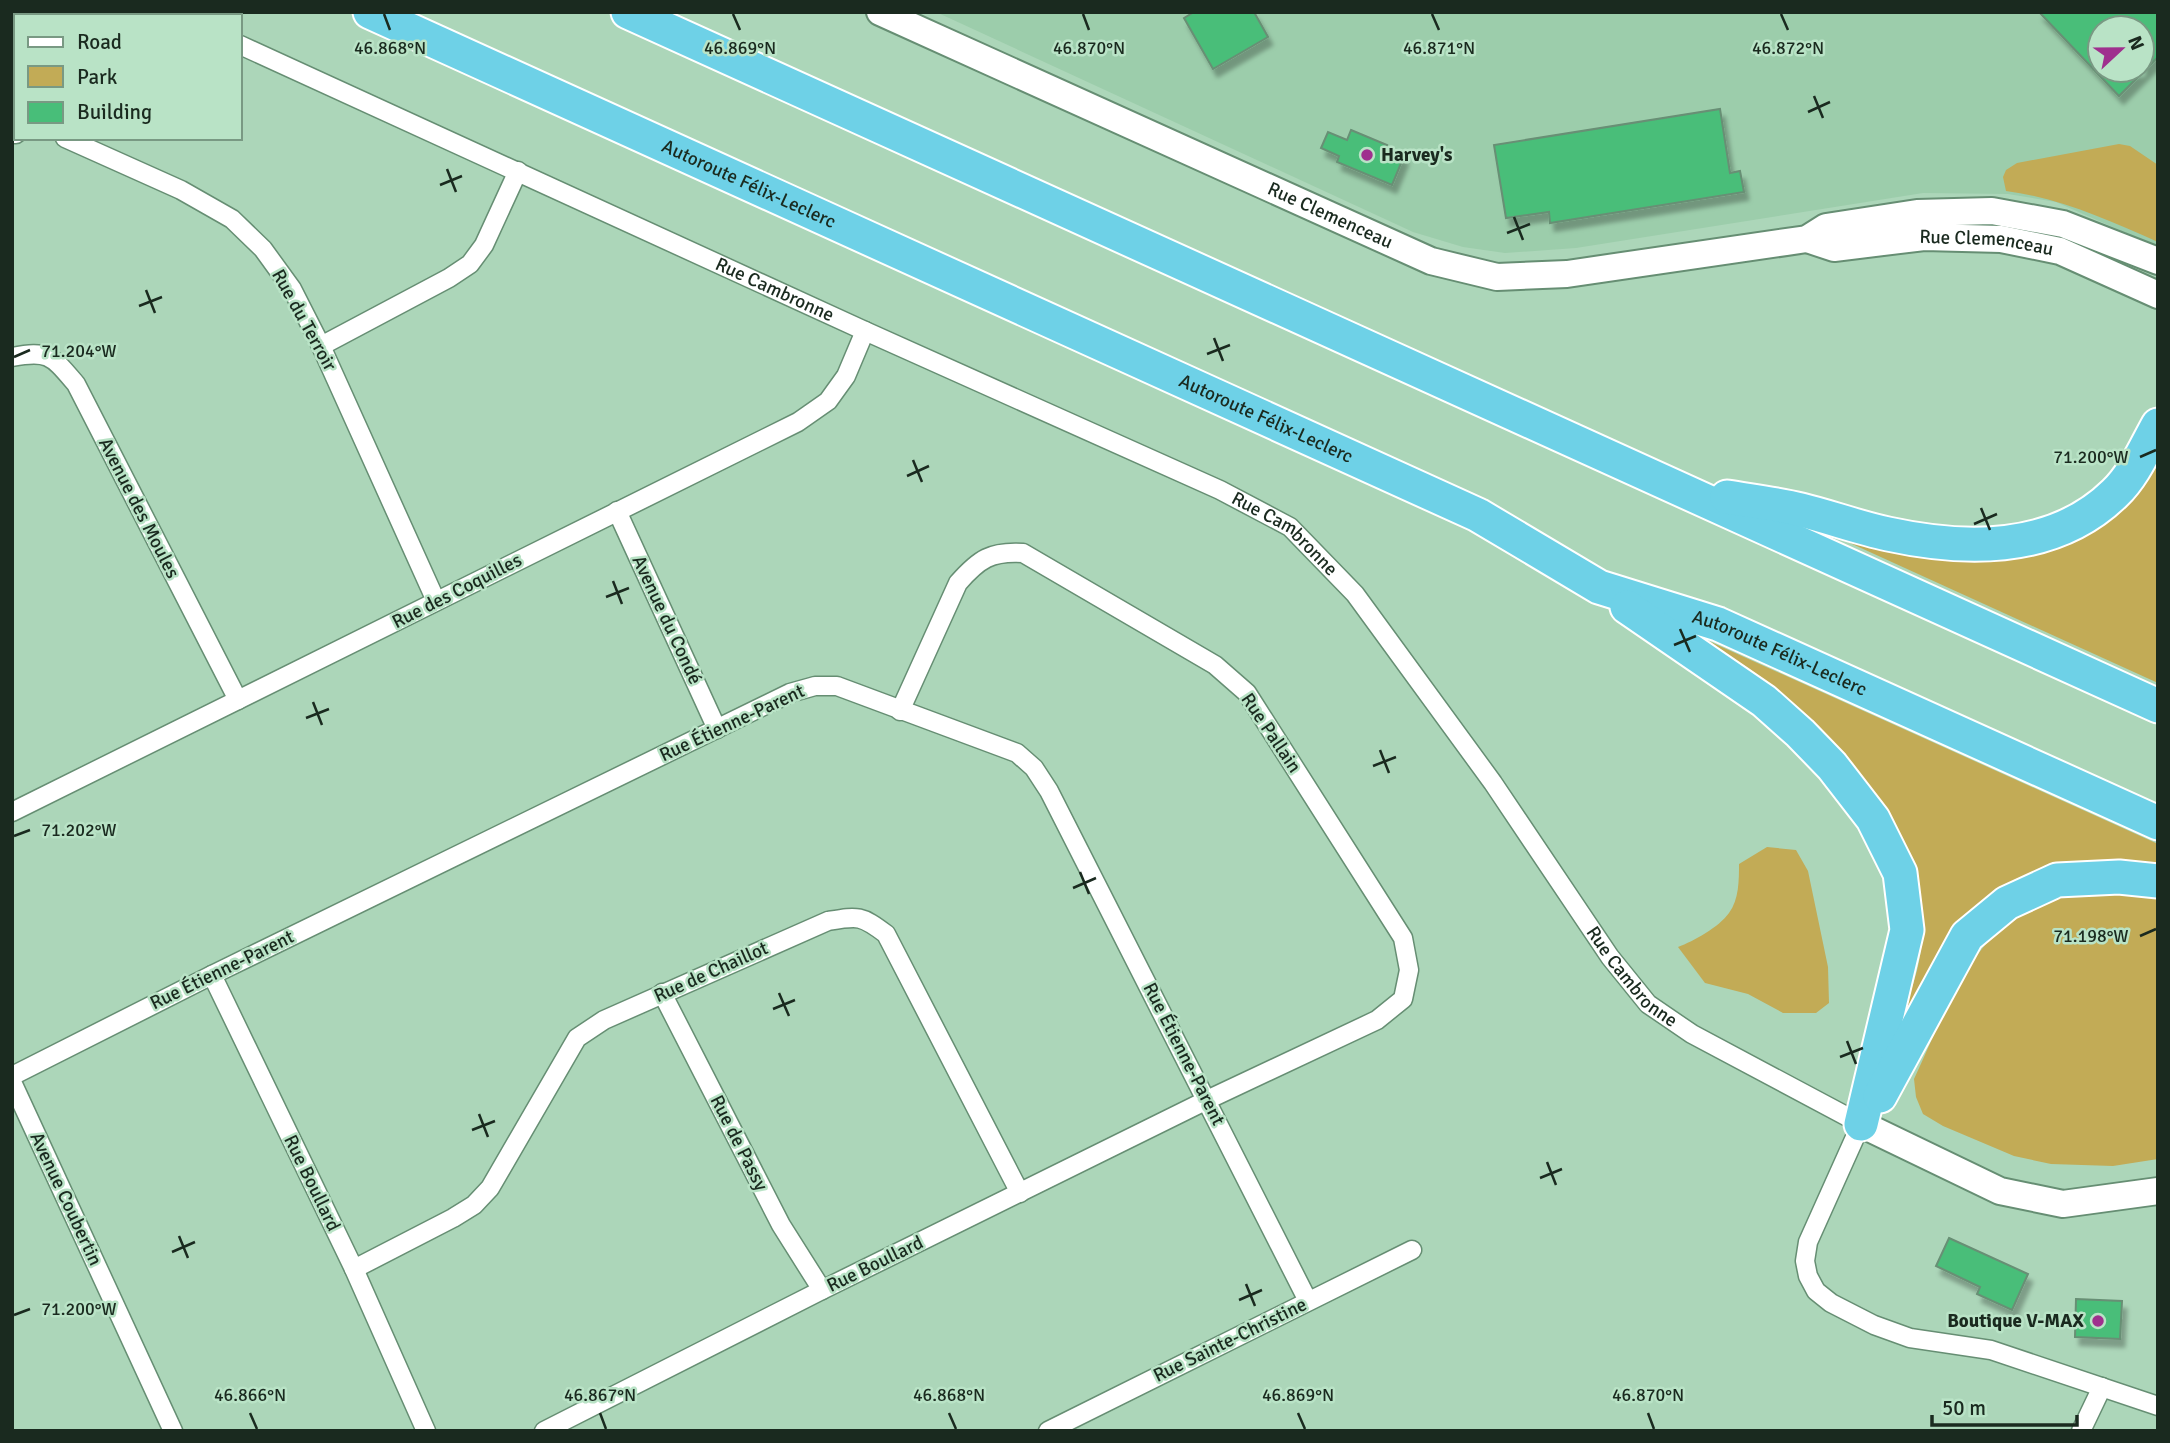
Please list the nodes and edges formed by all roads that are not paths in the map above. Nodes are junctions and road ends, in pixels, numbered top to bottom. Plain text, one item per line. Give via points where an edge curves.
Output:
1 (370, 12) edge
2 (628, 12) edge
3 (880, 12) edge
4 (242, 46) edge
5 (69, 140) edge
6 (518, 171) junction
7 (1807, 239) junction
8 (2158, 261) edge
9 (2158, 295) edge
10 (865, 331) junction
11 (321, 346) junction
12 (12, 357) edge
13 (2158, 425) edge
14 (1683, 490) junction
15 (617, 511) junction
16 (1599, 587) junction
17 (436, 601) junction
18 (238, 700) junction
19 (2158, 706) edge
20 (900, 711) junction
21 (717, 729) junction
22 (12, 811) edge
23 (2158, 823) edge
24 (2158, 881) edge
25 (212, 975) junction
26 (662, 993) junction
27 (12, 1076) edge
28 (12, 1082) edge
29 (1207, 1100) junction
30 (1861, 1124) junction
31 (2158, 1191) edge
32 (1020, 1193) junction
33 (1412, 1250) dead end
34 (354, 1269) junction
35 (822, 1290) junction
36 (1308, 1301) junction
37 (2102, 1387) junction
38 (2158, 1406) edge
39 (173, 1431) edge
40 (426, 1431) edge
41 (544, 1431) edge
42 (1048, 1431) edge
43 (2081, 1431) edge

1 - 16 highway, Autoroute Félix-Leclerc via 1478,515
2 - 14 highway
3 - 7 street, Rue Clemenceau via 1431,261 1497,277 1567,274
4 - 6 street, Rue Cambronne
5 - 11 street, Rue du Terroir via 181,190 232,219 263,249 292,289
6 - 10 street, Rue Cambronne
6 - 11 street via 484,245 470,264
7 - 8 street, Rue Clemenceau via 1826,227 1917,213 1992,211 2063,224
7 - 9 street, Rue Clemenceau via 1834,248 1924,237 2001,239 2060,251
10 - 15 street, Rue des Coquilles via 846,376 828,401 798,422
10 - 30 street, Rue Cambronne via 1220,490 1290,527 1355,594 1493,783 1610,957 1648,1004 1692,1034
11 - 17 street, Rue du Terroir
12 - 18 street, Avenue des Moules via 38,352 58,363 76,384
13 - 14 highway via 2132,472 2086,517 2045,536 2007,542 1928,542 1800,509
14 - 19 highway
15 - 17 street, Rue des Coquilles
15 - 21 street, Avenue du Condé
16 - 23 highway, Autoroute Félix-Leclerc via 1718,624
16 - 30 highway via 1763,701 1800,733 1873,819 1900,873 1907,929
17 - 18 street, Rue des Coquilles
18 - 22 street, Rue des Coquilles
20 - 21 street, Rue Étienne-Parent via 837,686 815,686 790,693
20 - 29 street, Rue Étienne-Parent via 1017,753 1034,768
20 - 29 street, Rue Pallain via 958,583 973,566 1003,552 1023,553 1215,665 1247,693 1403,938 1409,970 1403,999 1377,1020
21 - 25 street, Rue Étienne-Parent
24 - 30 highway via 2119,877 2057,880 2007,903 1967,936 1889,1083
25 - 27 street, Rue Étienne-Parent
25 - 34 street, Rue Boullard
26 - 32 street, Rue de Chaillot via 828,922 866,919 886,934
26 - 34 street, Rue de Chaillot via 577,1038 490,1188 474,1205
26 - 35 street, Rue de Passy via 781,1225
28 - 39 street, Avenue Coubertin
29 - 32 street, Rue Boullard
29 - 36 street, Rue Étienne-Parent
30 - 31 street, Rue Cambronne via 2000,1191 2063,1204
30 - 37 street via 1808,1242 1805,1261 1816,1291 1874,1325 1910,1338 1991,1350
32 - 35 street, Rue Boullard
33 - 36 street, Rue Sainte-Christine
34 - 40 street, Rue Boullard
35 - 41 street, Rue Boullard
36 - 42 street, Rue Sainte-Christine
37 - 38 street
37 - 43 street

